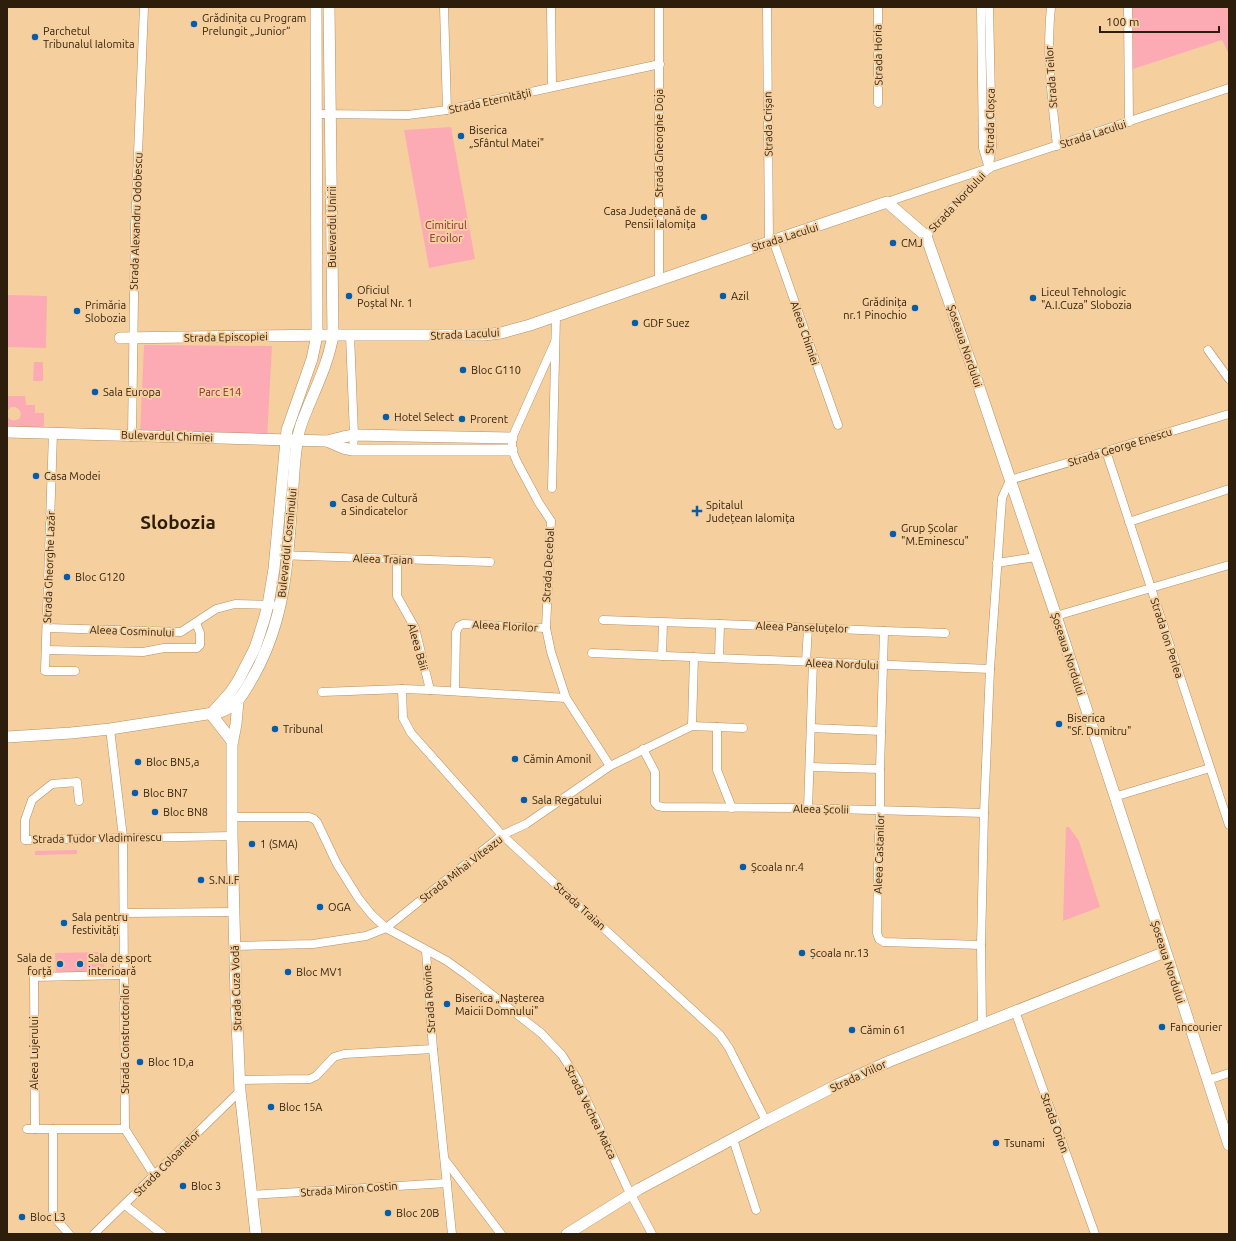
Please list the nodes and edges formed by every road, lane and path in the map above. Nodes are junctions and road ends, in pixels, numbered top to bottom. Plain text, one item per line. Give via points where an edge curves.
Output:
1 (144, 7) edge
2 (316, 7) edge
3 (329, 7) edge
4 (444, 7) edge
5 (550, 7) edge
6 (659, 7) edge
7 (767, 7) edge
8 (878, 7) edge
9 (981, 7) edge
10 (989, 7) edge
11 (1051, 7) edge
12 (1128, 7) edge
13 (660, 64) junction
14 (552, 87) junction
15 (1229, 88) edge
16 (878, 103) dead end
17 (447, 110) junction
18 (317, 114) junction
19 (331, 114) junction
20 (1129, 122) junction
21 (1057, 146) junction
22 (989, 169) junction
23 (887, 202) junction
24 (926, 236) junction
25 (771, 241) junction
26 (659, 280) junction
27 (556, 316) junction
28 (318, 335) junction
29 (333, 335) junction
30 (350, 335) junction
31 (120, 338) dead end
32 (133, 338) junction
33 (555, 342) junction
34 (1208, 350) dead end
35 (1229, 379) edge
36 (1229, 414) edge
37 (838, 425) dead end
38 (7, 432) edge
39 (53, 433) junction
40 (132, 435) junction
41 (354, 435) junction
42 (512, 438) junction
43 (286, 439) junction
44 (297, 440) junction
45 (327, 441) junction
46 (353, 450) junction
47 (512, 450) junction
48 (1106, 451) junction
49 (1010, 480) junction
50 (552, 488) dead end
51 (1229, 489) edge
52 (1129, 522) junction
53 (276, 555) junction
54 (288, 556) junction
55 (1036, 557) junction
56 (397, 560) junction
57 (490, 562) dead end
58 (997, 563) junction
59 (1229, 565) edge
60 (1150, 588) junction
61 (268, 605) junction
62 (281, 606) junction
63 (1056, 616) junction
64 (603, 620) dead end
65 (196, 623) junction
66 (663, 623) junction
67 (720, 624) junction
68 (47, 628) junction
69 (546, 628) junction
70 (808, 628) junction
71 (884, 631) junction
72 (945, 633) dead end
73 (46, 650) junction
74 (592, 653) dead end
75 (662, 656) junction
76 (694, 657) junction
77 (720, 658) junction
78 (810, 662) junction
79 (883, 665) junction
80 (990, 669) junction
81 (75, 671) dead end
82 (402, 689) junction
83 (430, 690) junction
84 (455, 691) junction
85 (322, 692) dead end
86 (566, 698) junction
87 (238, 701) junction
88 (211, 714) junction
89 (692, 726) junction
90 (717, 727) junction
91 (743, 728) dead end
92 (811, 728) junction
93 (110, 729) junction
94 (881, 731) junction
95 (7, 736) edge
96 (232, 741) junction
97 (643, 749) junction
98 (610, 766) junction
99 (810, 767) junction
100 (1210, 768) junction
101 (880, 769) junction
102 (1114, 797) junction
103 (79, 801) dead end
104 (732, 808) junction
105 (808, 809) junction
106 (880, 810) junction
107 (984, 813) junction
108 (232, 817) junction
109 (1229, 825) edge
110 (502, 835) junction
111 (232, 836) junction
112 (123, 837) junction
113 (234, 912) junction
114 (125, 913) junction
115 (386, 928) junction
116 (981, 945) junction
117 (235, 946) junction
118 (426, 950) junction
119 (1165, 952) junction
120 (125, 975) junction
121 (1015, 1011) junction
122 (982, 1024) junction
123 (433, 1050) junction
124 (1229, 1072) edge
125 (1208, 1080) junction
126 (240, 1085) junction
127 (766, 1121) junction
128 (125, 1128) junction
129 (53, 1129) junction
130 (733, 1139) junction
131 (1229, 1145) edge
132 (444, 1160) junction
133 (154, 1175) junction
134 (447, 1183) junction
135 (631, 1194) junction
136 (251, 1195) junction
137 (125, 1204) junction
138 (756, 1210) dead end
139 (69, 1234) edge
140 (94, 1234) edge
141 (162, 1234) edge
142 (256, 1234) edge
143 (452, 1234) edge
144 (502, 1234) edge
145 (567, 1234) edge
146 (652, 1234) edge
147 (1096, 1234) edge

1 - 32 street, Strada Alexandru Odobescu
2 - 18 street, Bulevardul Unirii
3 - 19 street, Bulevardul Unirii
4 - 17 street
5 - 14 street
6 - 13 street, Strada Gheorghe Doja
7 - 25 street, Strada Crișan
8 - 16 street, Strada Horia
9 - 22 street, Strada Cloșca via 984,148
10 - 22 street, Strada Cloșca via 992,147
11 - 21 street, Strada Teilor via 1048,32
12 - 20 street
13 - 14 street, Strada Eternității
13 - 26 street, Strada Gheorghe Doja
14 - 17 street, Strada Eternității
15 - 20 street, Strada Lacului
17 - 19 street, Strada Eternității via 408,115
18 - 19 street, Strada Eternității
18 - 28 street, Bulevardul Unirii
19 - 29 street, Bulevardul Unirii
20 - 21 street, Strada Lacului
21 - 22 street, Strada Lacului
22 - 23 street, Strada Lacului
22 - 24 street, Strada Nordului
23 - 24 street, Șoseaua Nordului
23 - 25 street, Strada Lacului
24 - 49 street, Șoseaua Nordului
25 - 26 street, Strada Lacului
25 - 37 street, Aleea Chimiei
26 - 27 street, Strada Lacului
27 - 30 street, Strada Lacului via 501,333 483,335
27 - 33 street, Strada Decebal
28 - 29 street, Strada Episcopiei
28 - 32 street, Strada Episcopiei
28 - 43 street, Bulevardul Unirii
29 - 30 street, Strada Lacului
29 - 44 street, Bulevardul Unirii via 329,356
30 - 41 street
31 - 32 street, Strada Episcopiei
32 - 40 street, Strada Alexandru Odobescu
33 - 42 street, Strada Decebal
33 - 50 street, Strada Decebal
34 - 35 street
36 - 48 street, Strada George Enescu
38 - 39 street, Bulevardul Chimiei
39 - 40 street, Bulevardul Chimiei
39 - 68 street, Strada Gheorghe Lazăr
40 - 43 street, Bulevardul Chimiei
41 - 42 street, Bulevardul Chimiei
41 - 45 street, Bulevardul Chimiei
41 - 46 street
42 - 47 street, Strada Decebal
43 - 44 street, Bulevardul Chimiei
43 - 53 street, Bulevardul Cosminului
44 - 45 street, Bulevardul Chimiei
44 - 54 street, Bulevardul Cosminului
45 - 46 street, Bulevardul Chimiei
46 - 47 street, Bulevardul Chimiei
47 - 69 street, Strada Decebal via 551,521
48 - 49 street, Strada George Enescu
48 - 52 street, Strada Ion Perlea
49 - 55 street, Șoseaua Nordului
49 - 58 street via 1002,498
51 - 52 street
52 - 60 street, Strada Ion Perlea
53 - 54 street, Aleea Traian
53 - 61 street, Bulevardul Cosminului
54 - 56 street, Aleea Traian
54 - 62 street, Bulevardul Cosminului
55 - 58 street
55 - 63 street, Șoseaua Nordului
56 - 57 street, Aleea Traian
56 - 83 street, Aleea Băii via 397,596 415,628
58 - 80 street
59 - 60 street
60 - 63 street
60 - 100 street, Strada Ion Perlea
61 - 62 street, Aleea Cosminului
61 - 65 street, Aleea Cosminului via 235,604 216,609
61 - 88 street, Bulevardul Cosminului via 249,661 230,692
62 - 87 street, Bulevardul Cosminului via 259,666
63 - 102 street, Șoseaua Nordului
64 - 66 street, Aleea Panseluțelor
65 - 68 street, Aleea Cosminului via 181,632
65 - 73 street via 200,638 200,645 197,648 164,648 143,652
66 - 67 street, Aleea Panseluțelor
66 - 75 street
67 - 70 street, Aleea Panseluțelor
67 - 77 street
68 - 73 street, Strada Gheorghe Lazăr
69 - 84 street, Aleea Florilor via 463,624 459,626 456,632
69 - 86 street, Strada Decebal
70 - 71 street, Aleea Panseluțelor
70 - 78 street
71 - 72 street, Aleea Panseluțelor
71 - 79 street
73 - 81 street, Strada Gheorghe Lazăr via 45,671
74 - 75 street, Aleea Nordului
75 - 76 street, Aleea Nordului
76 - 77 street, Aleea Nordului
76 - 89 street
77 - 78 street, Aleea Nordului
78 - 79 street, Aleea Nordului
78 - 92 street
79 - 80 street, Aleea Nordului
79 - 94 street, Aleea Castanilor
80 - 107 street
82 - 83 street
82 - 85 street
82 - 110 street, Strada Traian via 402,709 406,726
83 - 84 street
84 - 86 street
86 - 98 street, Strada Decebal
87 - 88 street, Bulevardul Cosminului via 224,710
87 - 96 street, Strada Cuza Vodă
88 - 93 street, Bulevardul Cosminului
88 - 96 street
89 - 90 street
89 - 97 street, Strada Mihai Viteazu
90 - 91 street
90 - 104 street via 717,770
92 - 94 street
92 - 99 street
93 - 95 street, Bulevardul Cosminului
93 - 112 street, Strada Constructorilor
94 - 101 street, Aleea Castanilor
96 - 108 street, Strada Cuza Vodă
97 - 98 street, Strada Mihai Viteazu
97 - 104 street, Aleea Școlii via 655,772 655,802 658,806
98 - 110 street, Strada Mihai Viteazu via 526,824
99 - 101 street
99 - 105 street
100 - 102 street
100 - 109 street, Strada Ion Perlea
101 - 106 street, Aleea Castanilor
102 - 119 street, Șoseaua Nordului
103 - 112 street, Strada Tudor Vladimirescu via 77,782 52,784 32,800 24,820 25,840
104 - 105 street, Aleea Școlii
105 - 106 street, Aleea Școlii
106 - 107 street, Aleea Școlii
106 - 116 street, Aleea Castanilor via 877,933 879,939 884,942
107 - 116 street
108 - 111 street, Strada Cuza Vodă
108 - 115 street, Strada Rovine via 314,819 358,899
110 - 115 street, Strada Mihai Viteazu
110 - 127 street, Strada Traian via 720,1035
111 - 112 street, Strada Tudor Vladimirescu
111 - 113 street, Strada Cuza Vodă
112 - 114 street, Strada Constructorilor
113 - 114 street
113 - 117 street, Strada Cuza Vodă
114 - 120 street, Strada Constructorilor
115 - 117 street, Strada Mihai Viteazu via 366,936 313,944
115 - 118 street, Strada Rovine
116 - 122 street
117 - 126 street, Strada Cuza Vodă
118 - 123 street, Strada Rovine
118 - 135 street, Strada Vechea Matca via 486,989 541,1033 562,1055 577,1079
119 - 121 street, Strada Viilor
119 - 125 street, Șoseaua Nordului
120 - 128 street, Strada Constructorilor
120 - 129 street, Aleea Lujerului via 34,977 31,1129
121 - 122 street, Strada Viilor
121 - 147 street, Strada Orion
122 - 127 street, Strada Viilor via 890,1061
123 - 126 street via 344,1054 334,1057 310,1079
123 - 132 street, Strada Rovine
124 - 125 street
125 - 131 street, Șoseaua Nordului
126 - 133 street, Strada Coloanelor
126 - 136 street, Strada Cuza Vodă
127 - 130 street, Strada Viilor
128 - 129 street
128 - 133 street
129 - 139 street via 53,1211 55,1218
130 - 135 street, Strada Viilor
130 - 138 street
132 - 134 street, Strada Rovine
132 - 144 street
133 - 137 street, Strada Coloanelor
134 - 136 street, Strada Miron Costin
134 - 143 street, Strada Rovine
135 - 145 street, Strada Viilor
135 - 146 street, Strada Vechea Matca
136 - 142 street, Strada Cuza Vodă
137 - 140 street, Strada Coloanelor
137 - 141 street

